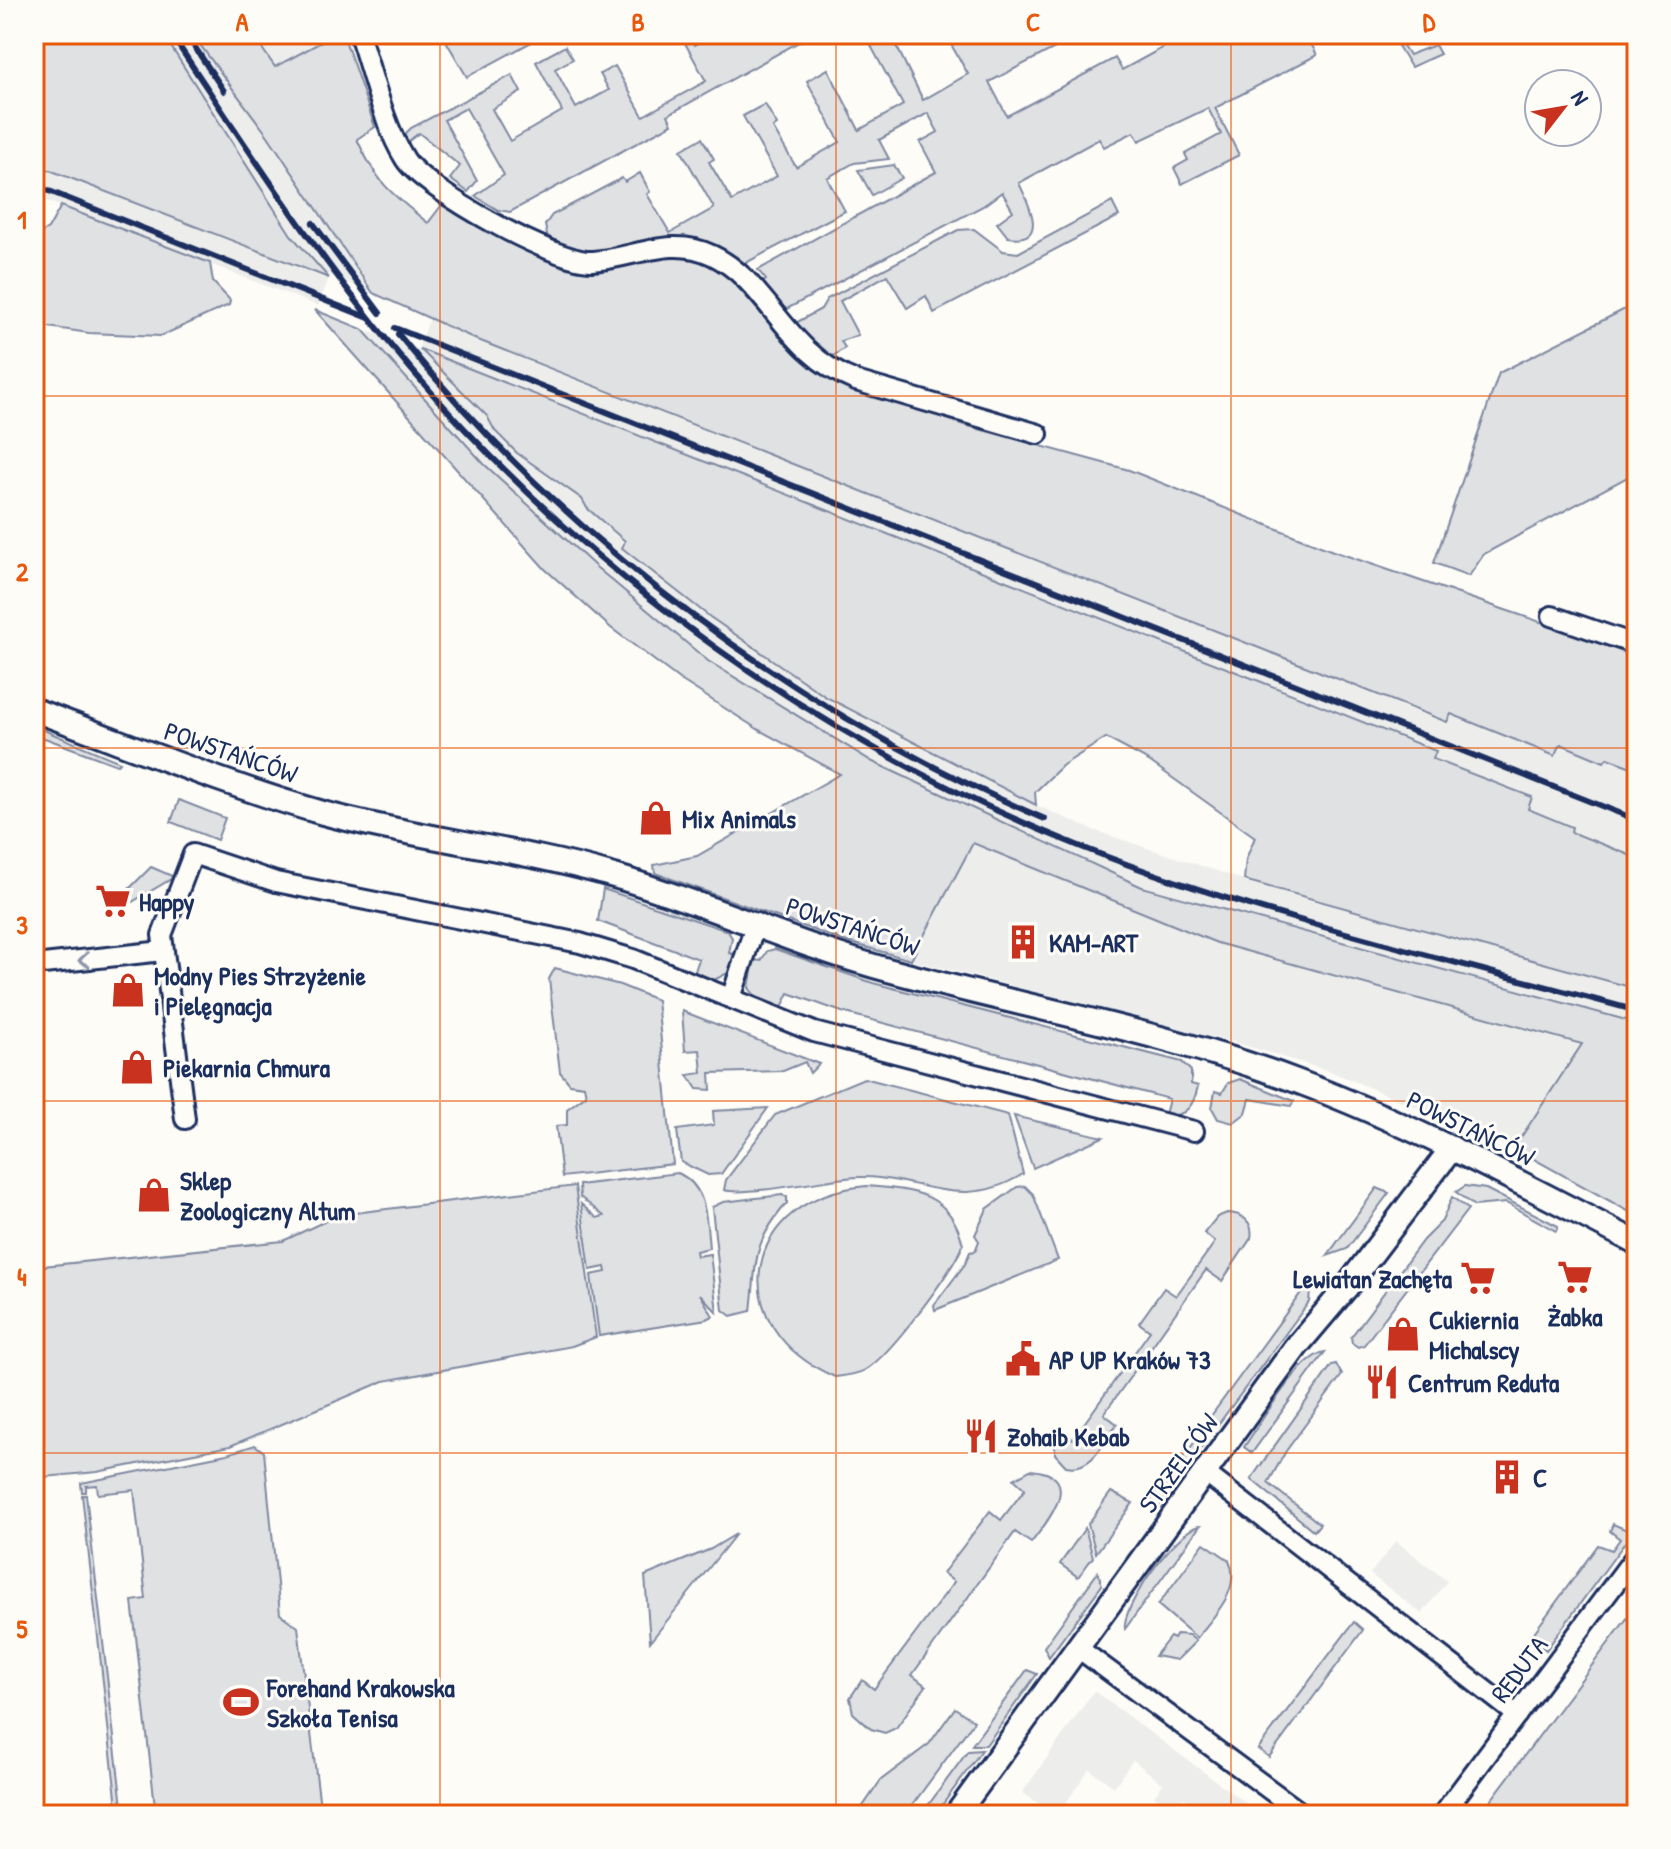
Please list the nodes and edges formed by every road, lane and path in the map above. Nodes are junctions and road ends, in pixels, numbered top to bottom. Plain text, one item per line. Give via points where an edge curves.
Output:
1 (359, 34) edge
2 (1038, 434) dead end
3 (1552, 616) dead end
4 (1637, 645) edge
5 (34, 710) edge
6 (756, 923) junction
7 (163, 951) junction
8 (34, 965) edge
9 (731, 998) junction
10 (185, 1119) dead end
11 (1194, 1131) dead end
12 (1452, 1148) junction
13 (1637, 1243) edge
14 (1205, 1473) junction
15 (1637, 1554) edge
16 (1078, 1648) junction
17 (1517, 1715) junction
18 (956, 1815) edge
19 (1304, 1815) edge
20 (1442, 1815) edge

1 - 2 street via 407,164 477,215 585,261 672,246 713,255 829,368 856,381
3 - 4 street
5 - 6 street, POWSTAŃCÓW via 326,814 593,870
6 - 9 street
6 - 12 street, POWSTAŃCÓW via 888,970 1217,1054 1335,1096
7 -> 8 street
7 - 9 street via 162,935 193,854 276,882 580,943
7 - 10 street
9 - 11 street via 814,1032
12 - 13 street, POWSTAŃCÓW
12 - 14 street, STRZELCÓW
14 - 16 street, STRZELCÓW
14 - 17 street
15 - 17 street, REDUTA
16 - 18 street, STRZELCÓW
16 - 19 street
17 - 20 street, REDUTA

